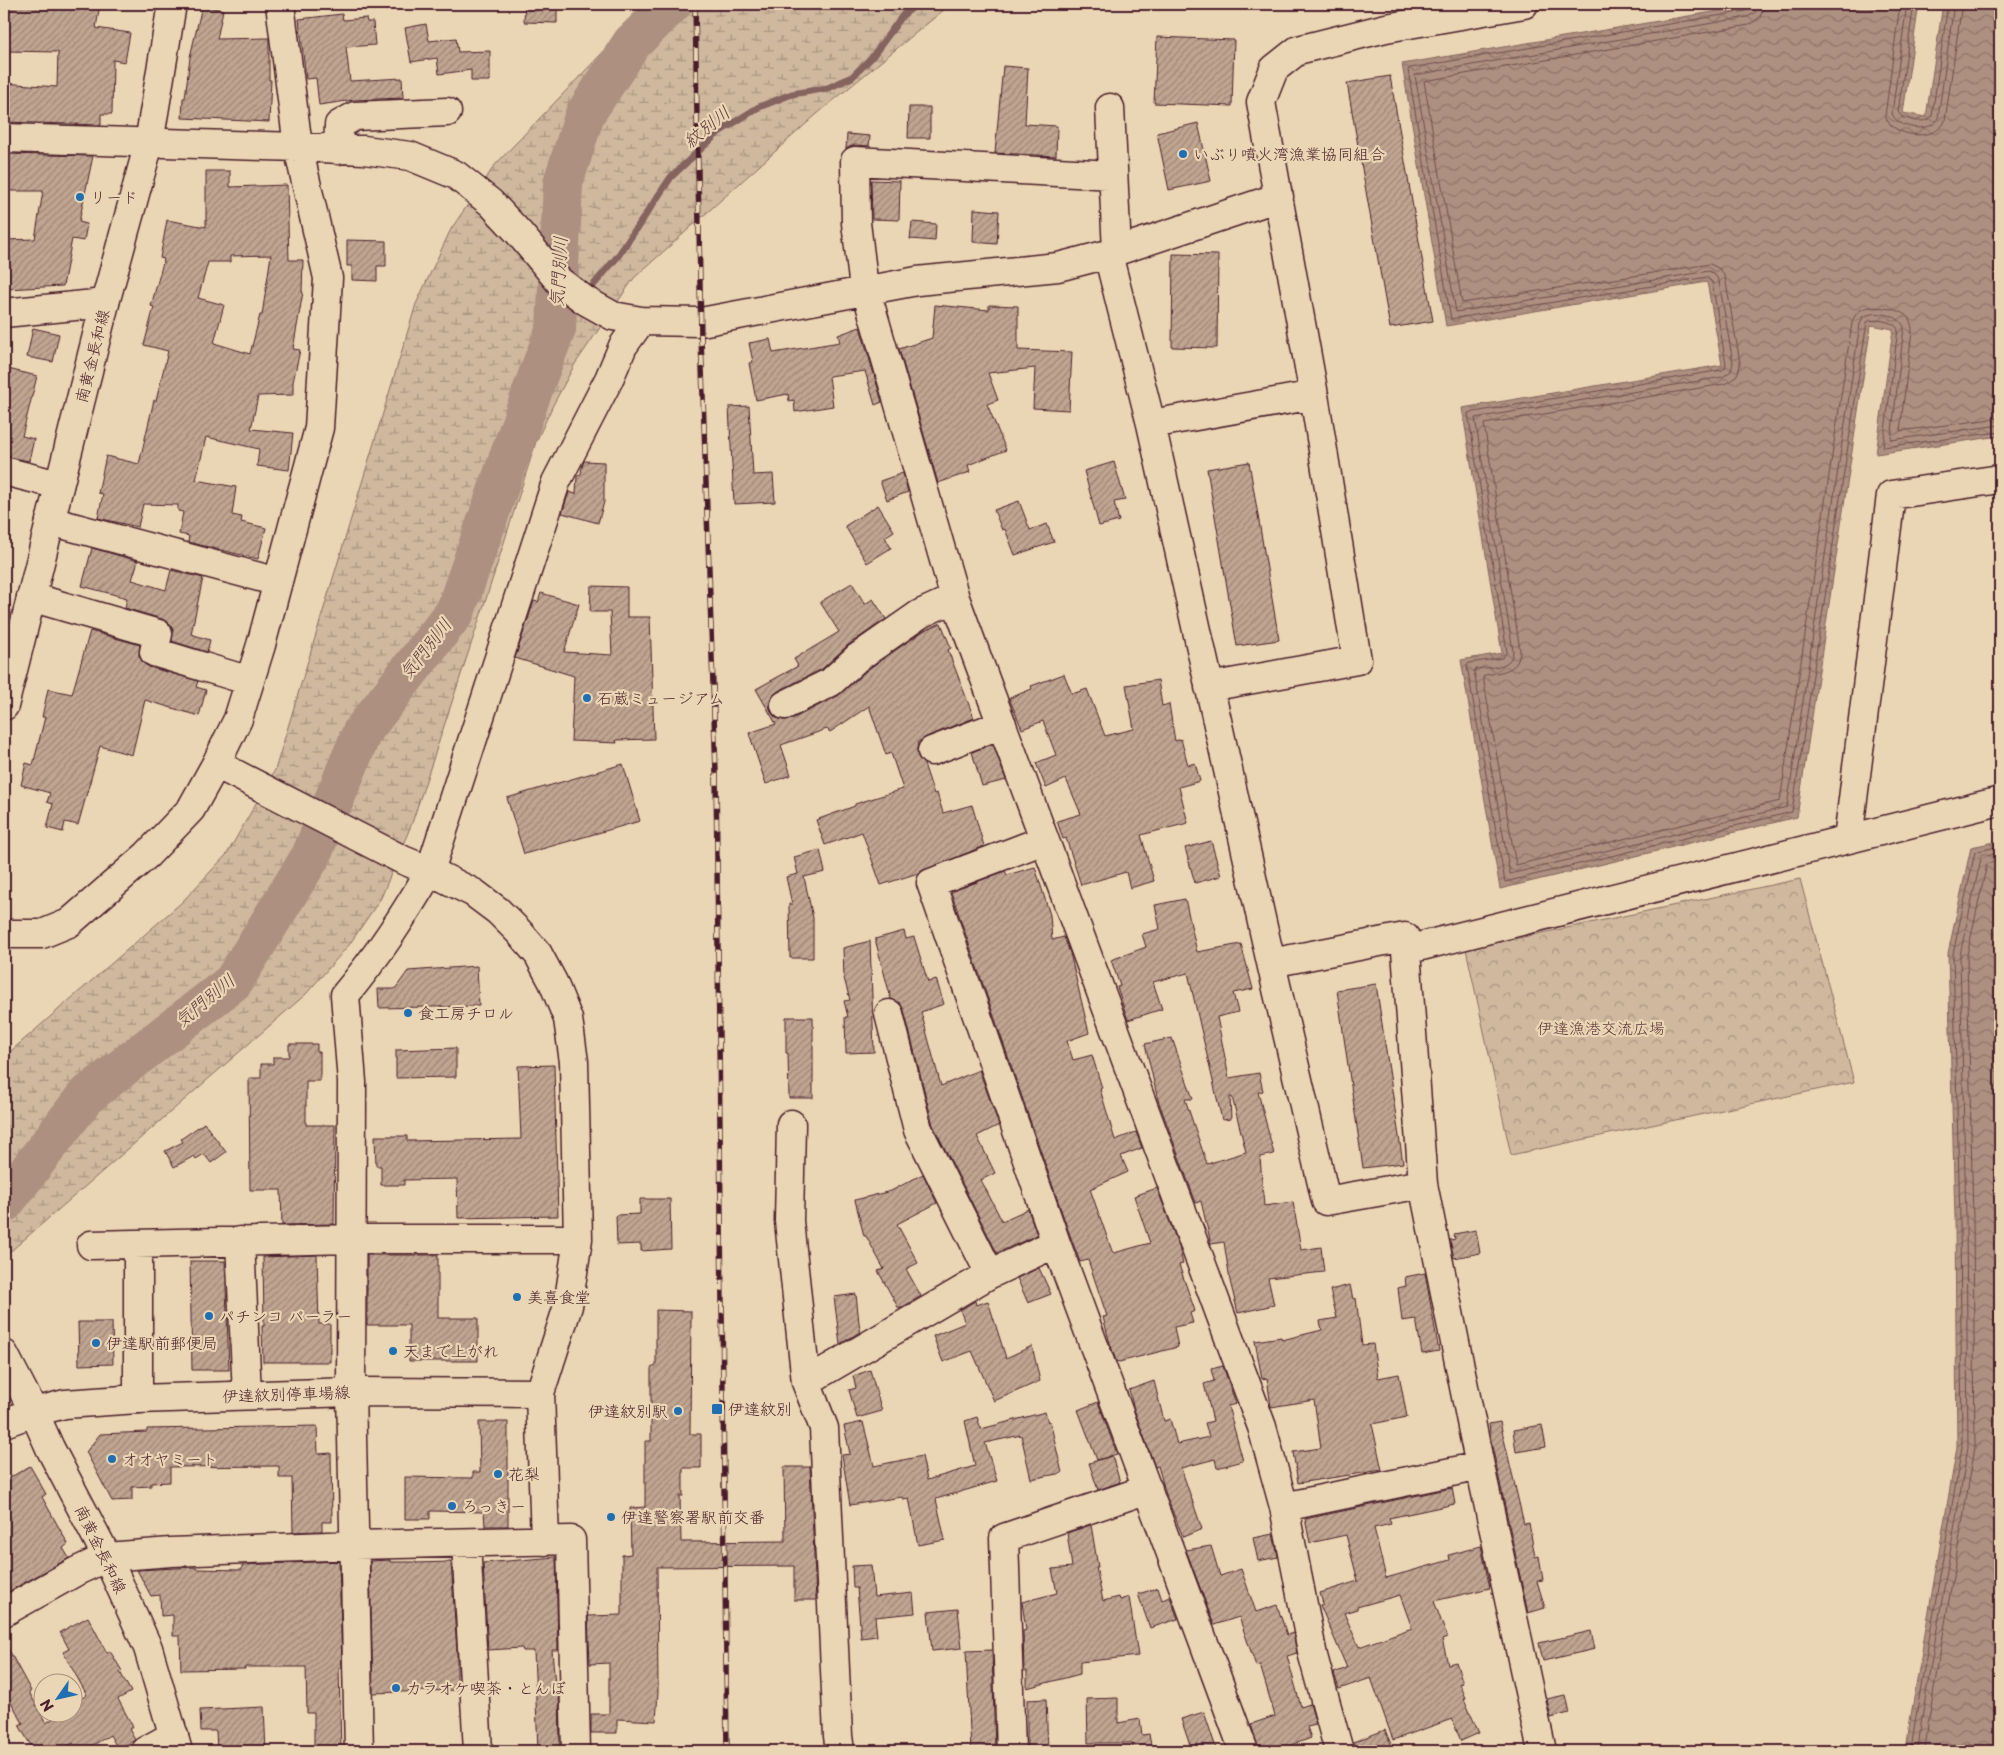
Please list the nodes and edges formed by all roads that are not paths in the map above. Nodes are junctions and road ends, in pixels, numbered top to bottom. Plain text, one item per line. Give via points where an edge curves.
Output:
1 (172, 4) edge
2 (280, 4) edge
3 (1524, 4) edge
4 (1110, 108) dead end
5 (447, 112) dead end
6 (4, 138) edge
7 (149, 143) junction
8 (298, 146) junction
9 (338, 150) junction
10 (1113, 175) junction
11 (1279, 198) junction
12 (1113, 252) junction
13 (865, 291) junction
14 (105, 303) junction
15 (4, 313) edge
16 (641, 321) junction
17 (1314, 395) junction
18 (1151, 424) junction
19 (4, 471) edge
20 (2000, 479) edge
21 (59, 485) junction
22 (50, 521) junction
23 (278, 582) junction
24 (31, 597) junction
25 (955, 598) junction
26 (9, 666) edge
27 (250, 681) junction
28 (1209, 687) junction
29 (4, 706) edge
30 (784, 706) dead end
31 (1002, 724) junction
32 (932, 751) dead end
33 (216, 764) junction
34 (2000, 801) edge
35 (1848, 839) junction
36 (1044, 840) junction
37 (430, 871) junction
38 (4, 934) edge
39 (1406, 950) junction
40 (1271, 963) junction
41 (889, 1014) dead end
42 (791, 1124) dead end
43 (1423, 1184) junction
44 (351, 1239) junction
45 (578, 1239) junction
46 (240, 1241) junction
47 (1056, 1243) junction
48 (138, 1244) junction
49 (91, 1245) dead end
50 (990, 1274) junction
51 (4, 1354) edge
52 (806, 1382) junction
53 (351, 1392) junction
54 (540, 1393) junction
55 (247, 1395) junction
56 (138, 1399) junction
57 (34, 1412) junction
58 (4, 1423) edge
59 (1480, 1466) junction
60 (1148, 1489) junction
61 (1284, 1507) junction
62 (545, 1541) junction
63 (466, 1543) junction
64 (355, 1545) junction
65 (107, 1557) junction
66 (4, 1612) edge
67 (176, 1743) edge
68 (1331, 1749) edge
69 (145, 1751) edge
70 (359, 1751) edge
71 (478, 1751) edge
72 (576, 1751) edge
73 (840, 1751) edge
74 (1011, 1751) edge
75 (1244, 1751) edge
76 (1542, 1751) edge

1 - 7 street, 南黄金長和線
2 - 8 street
3 - 11 street via 1386,28 1298,50 1274,68 1261,102
4 - 10 street
5 - 9 street via 355,116 339,125
6 - 7 street
7 - 8 street
7 - 14 street, 南黄金長和線
8 - 9 street
8 - 23 street via 328,278 319,428
9 - 16 street via 410,156 456,175 491,203 559,281 613,316
10 - 12 street
10 - 13 street via 856,161 856,222
11 - 12 street
11 - 17 street
12 - 13 street via 1058,267 917,281
12 - 18 street
13 - 16 street via 701,322
13 - 25 street
14 - 15 street
14 - 21 street, 南黄金長和線
16 - 37 street via 623,346 556,482
17 - 18 street
17 - 28 street via 1357,660
18 - 28 street
19 - 21 street
20 - 35 street via 1892,495
21 - 22 street, 南黄金長和線
22 - 23 street
22 - 24 street, 南黄金長和線
23 - 27 street
24 - 26 street, 南黄金長和線
24 - 27 street via 158,634 154,652
25 - 30 street via 920,614 856,658 832,682
25 - 31 street
26 - 29 street, 南黄金長和線
27 - 33 street via 238,719
28 - 40 street
31 - 32 street
31 - 36 street
33 - 37 street
33 - 38 street via 191,809 147,855 69,923 42,934
34 - 35 street
35 - 39 street
36 - 47 street via 931,883
36 - 61 street via 1262,1427
37 - 44 street via 401,921 345,995 352,1082
37 - 45 street via 474,893 520,932 538,954 565,1009 574,1062
39 - 40 street via 1405,937
39 - 43 street
40 - 43 street via 1326,1201
41 - 50 street via 918,1130
42 - 52 street via 789,1221
43 - 59 street
44 - 45 street
44 - 46 street
44 - 53 street
45 - 54 street via 568,1306
46 - 48 street
46 - 55 street
47 - 50 street
47 - 60 street
48 - 49 street
48 - 56 street
50 - 52 street
51 - 57 street, 南黄金長和線
52 - 73 street via 824,1428
53 - 54 street, 伊達紋別停車場線
53 - 55 street, 伊達紋別停車場線
53 - 64 street
54 - 62 street
55 - 56 street, 伊達紋別停車場線
56 - 57 street, 伊達紋別停車場線 via 64,1404
57 - 58 street, 伊達紋別停車場線
57 - 65 street, 南黄金長和線
59 - 61 street
59 - 76 street
60 - 74 street via 1004,1538
60 - 75 street
61 - 68 street
62 - 63 street
62 - 72 street via 571,1540
63 - 64 street
63 - 71 street
64 - 65 street
64 - 70 street
65 - 66 street
65 - 67 street, 南黄金長和線 via 148,1648
67 - 69 street

